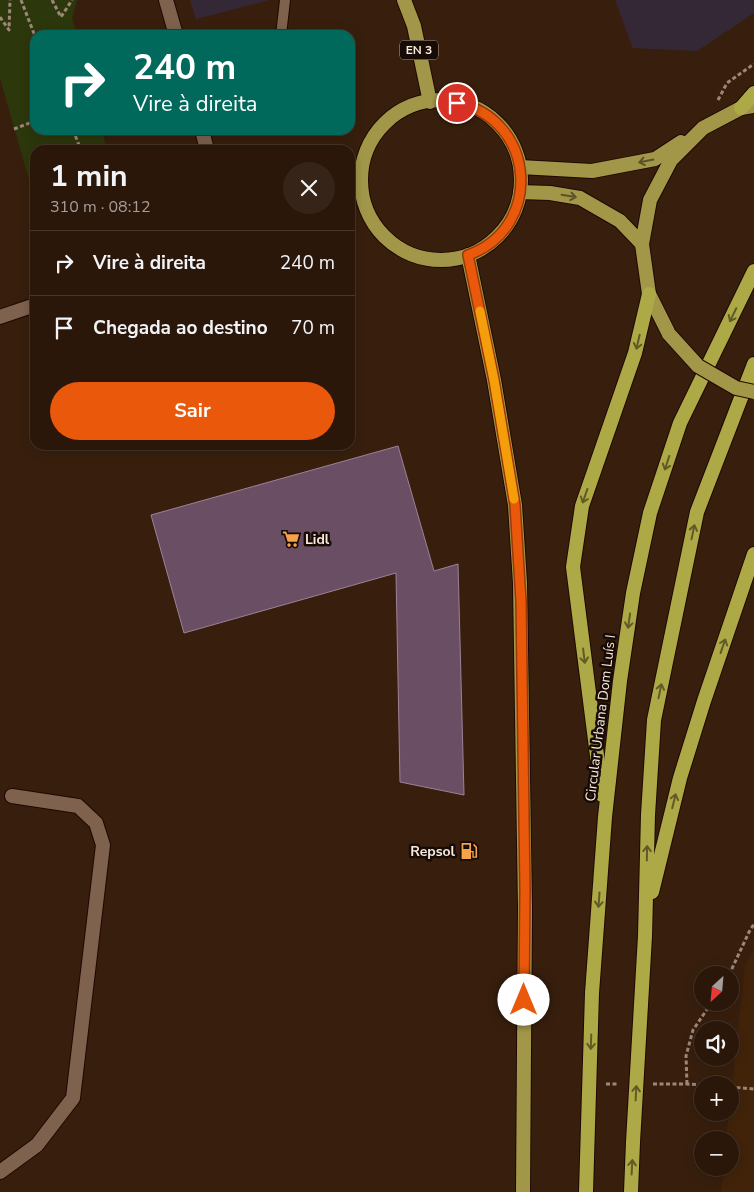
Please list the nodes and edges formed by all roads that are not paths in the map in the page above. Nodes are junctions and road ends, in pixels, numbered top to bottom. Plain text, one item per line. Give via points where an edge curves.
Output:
1 (166, 0) edge
2 (404, 0) edge
3 (287, 1) edge
4 (175, 30) edge
5 (281, 30) edge
6 (754, 93) edge
7 (430, 102) junction
8 (748, 107) edge
9 (703, 128) junction
10 (520, 167) junction
11 (355, 191) edge
12 (520, 192) junction
13 (642, 244) junction
14 (468, 255) junction
15 (754, 271) edge
16 (649, 294) junction
17 (30, 307) edge
18 (0, 317) edge
19 (754, 364) edge
20 (754, 392) edge
21 (754, 554) edge
22 (12, 796) dead end
23 (605, 817) junction
24 (646, 917) junction
25 (0, 1172) edge
26 (523, 1192) edge
27 (586, 1192) edge
28 (631, 1192) edge

1 - 4 street
2 - 7 main road, EN 3 via 414,26
3 - 5 lane
6 - 8 highway
7 - 10 main road via 443,100 470,106 494,120 511,141
7 - 11 main road via 416,104 392,116 373,136 362,161
8 - 9 main road
9 -> 10 main road via 655,159 592,171
9 - 13 main road via 671,160 650,200
10 - 12 main road
11 - 14 main road via 384,237 407,253 431,260
12 -> 13 main road via 580,198 620,221
12 - 14 main road via 513,215 499,236 480,251
13 - 16 main road
14 - 26 main road via 515,505 520,583 525,908
15 -> 23 highway, Circular Urbana Dom Luís I via 680,424 650,513 633,593
16 - 20 main road, bridge via 669,334 698,366 736,388
16 -> 23 highway via 635,353 582,506 573,567
17 - 18 street
24 -> 19 highway via 654,720 697,512
24 -> 21 highway via 680,778
22 - 25 street via 78,806 96,823 103,845 73,1098 37,1145
23 -> 27 highway, Circular Urbana Dom Luís I, bridge via 592,993
28 -> 24 highway, bridge

